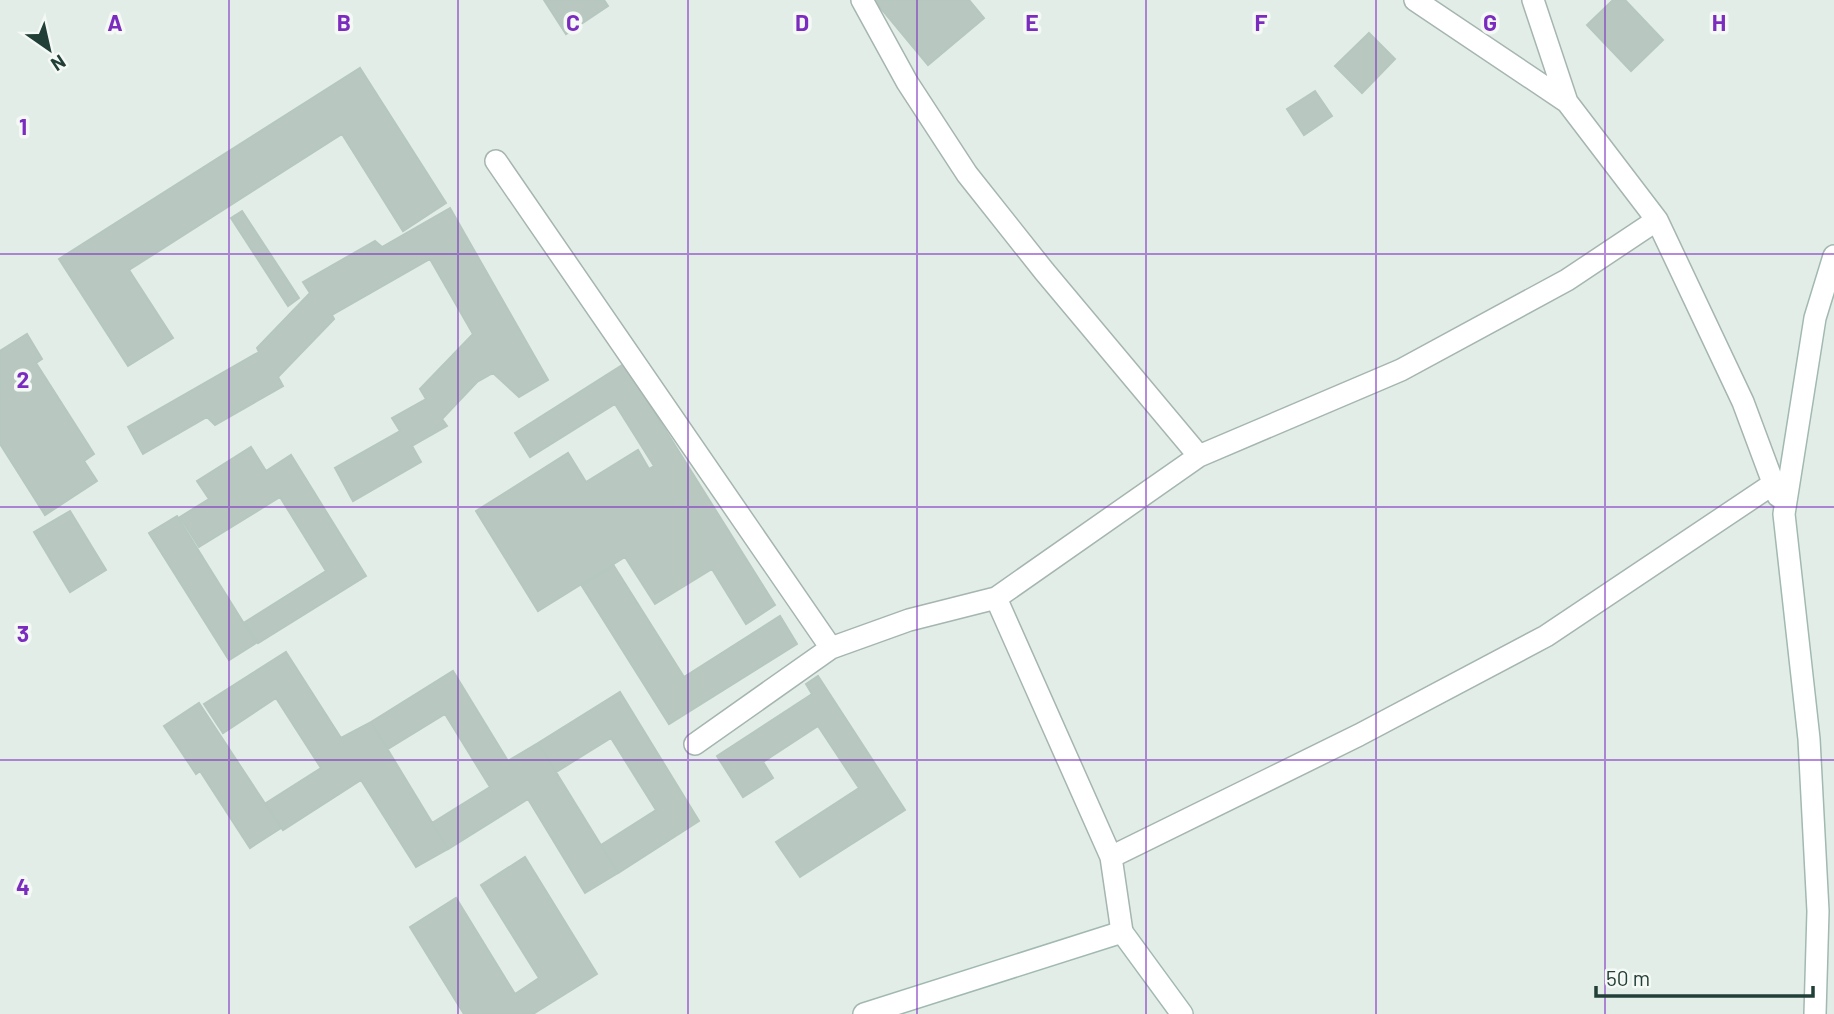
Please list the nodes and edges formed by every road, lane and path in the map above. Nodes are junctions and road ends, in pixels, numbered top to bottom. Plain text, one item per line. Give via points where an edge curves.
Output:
1 (862, 0) edge
2 (1415, 0) edge
3 (1533, 0) edge
4 (1567, 102) junction
5 (496, 161) dead end
6 (1657, 220) junction
7 (1834, 256) edge
8 (1199, 456) junction
9 (1773, 484) junction
10 (1784, 514) junction
11 (996, 598) junction
12 (831, 648) junction
13 (695, 744) dead end
14 (1111, 857) junction
15 (1122, 932) junction
16 (864, 1014) edge
17 (1182, 1014) edge
18 (1815, 1014) edge

1 - 8 street via 907,82 967,174
2 - 4 street
3 - 4 street
4 - 6 street
5 - 12 street
6 - 8 street via 1567,280 1401,370
6 - 9 street via 1743,402
7 - 10 street via 1815,318
8 - 11 street
9 - 10 street
9 - 14 street via 1536,642
10 - 18 street via 1809,739 1818,911
11 - 12 street via 909,620
11 - 14 street
12 - 13 street
14 - 15 street
15 - 16 street
15 - 17 street

